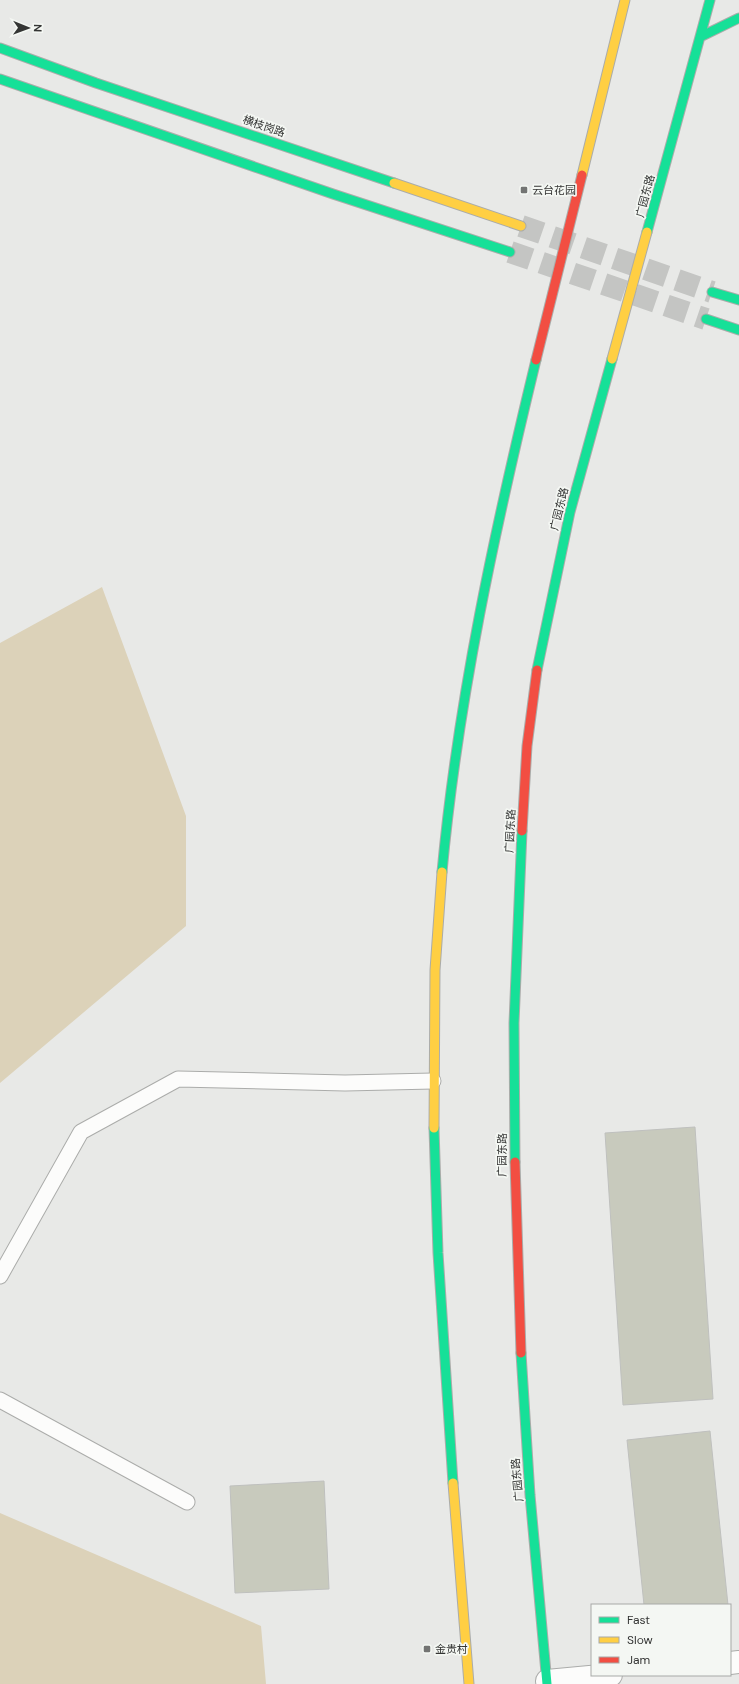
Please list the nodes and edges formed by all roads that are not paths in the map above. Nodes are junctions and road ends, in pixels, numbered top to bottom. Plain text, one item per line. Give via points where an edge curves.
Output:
1 (625, 0) edge
2 (710, 0) edge
3 (739, 18) edge
4 (700, 37) junction
5 (0, 48) edge
6 (0, 79) edge
7 (522, 226) tunnel mouth
8 (510, 252) tunnel mouth
9 (712, 292) tunnel mouth
10 (739, 300) edge
11 (706, 319) tunnel mouth
12 (739, 330) edge
13 (433, 1082) junction
14 (0, 1276) edge
15 (0, 1400) edge
16 (187, 1502) dead end
17 (604, 1676) edge
18 (547, 1683) edge
19 (469, 1684) edge

1 - 13 main road via 509,470 468,670 446,832 436,946
2 - 4 main road, 广园东路
3 - 4 main road
4 - 18 main road, 广园东路 via 570,512 550,597 526,750 515,981 514,1206 527,1457
5 - 7 main road, 横枝岗路 via 96,84
6 - 8 main road
9 - 10 main road
11 - 12 main road
13 - 14 lane via 345,1083 178,1079 81,1132
13 - 19 main road via 439,1298
15 - 16 lane
17 - 18 street

